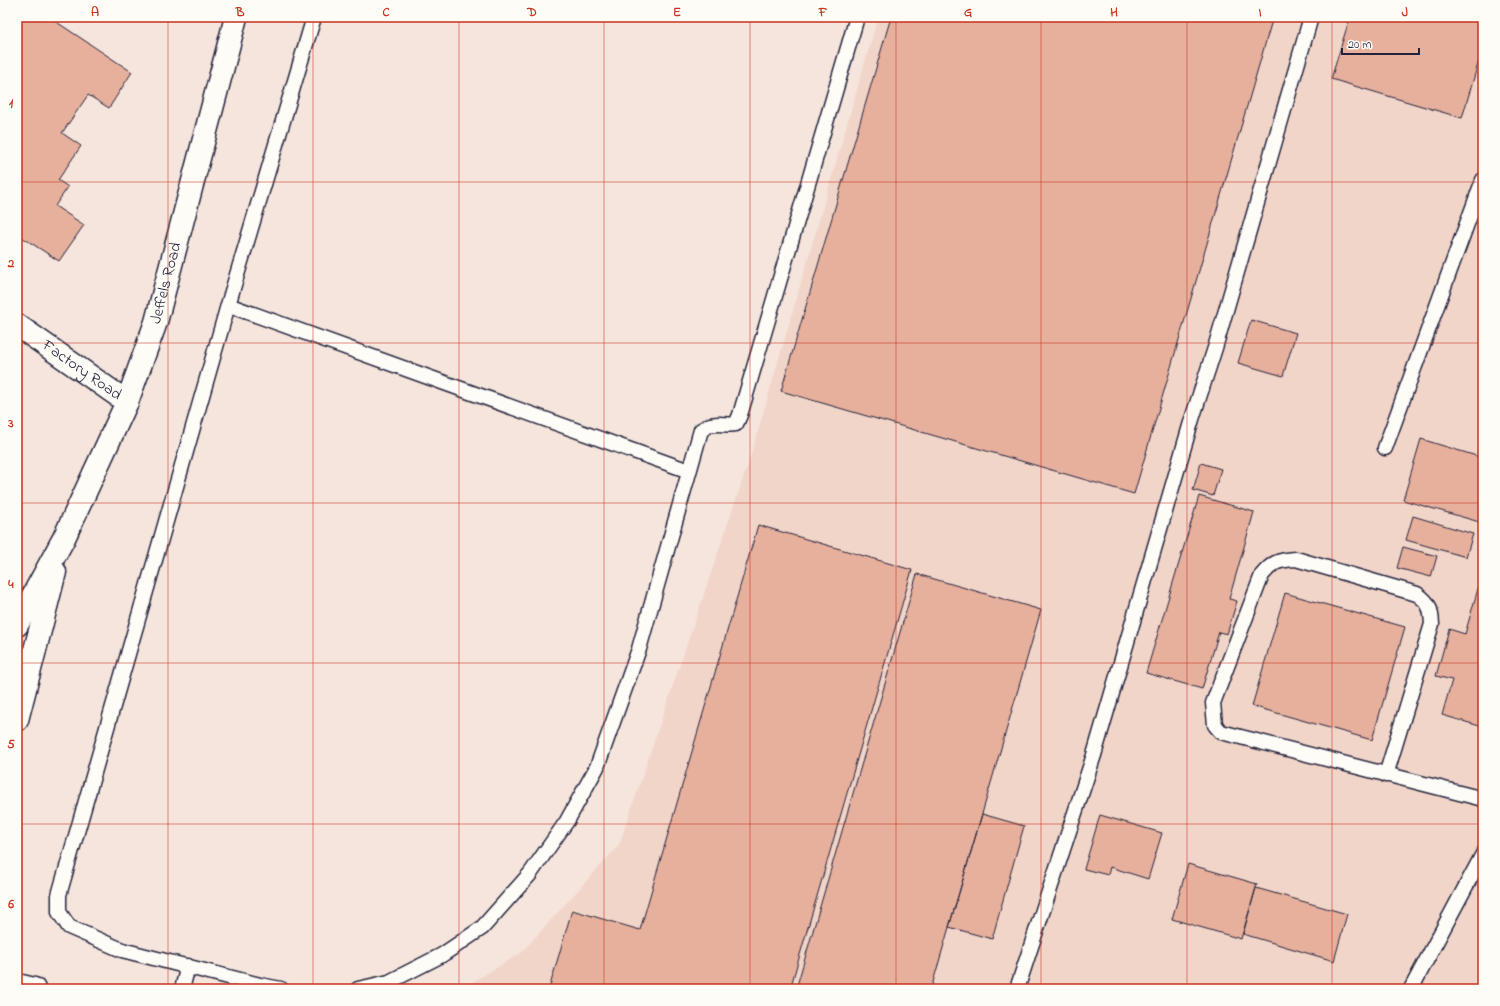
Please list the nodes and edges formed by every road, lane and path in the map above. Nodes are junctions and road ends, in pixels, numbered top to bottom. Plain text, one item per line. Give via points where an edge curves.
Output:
1 (236, 17) edge
2 (314, 17) edge
3 (857, 17) edge
4 (1311, 17) edge
5 (1483, 180) edge
6 (228, 305) junction
7 (17, 325) edge
8 (127, 402) junction
9 (1385, 448) dead end
10 (689, 471) junction
11 (64, 538) junction
12 (17, 625) edge
13 (17, 720) edge
14 (1386, 774) junction
15 (1483, 799) edge
16 (1483, 854) edge
17 (188, 966) junction
18 (17, 985) edge
19 (34, 989) edge
20 (182, 989) edge
21 (280, 989) edge
22 (358, 989) edge
23 (1017, 989) edge
24 (1411, 989) edge

1 - 8 main road, Jeffels Road via 156,322
2 - 6 lane
3 - 10 lane via 740,415 736,424 710,425 701,430
4 - 23 lane via 1216,348 1192,419 1094,754
5 - 9 lane
6 - 10 lane
6 - 17 lane via 59,895 59,912 69,927 122,950
7 - 8 main road, Factory Road
8 - 11 main road, Jeffels Road
10 - 22 lane via 639,649 596,767 567,821 530,874 482,928 442,956 389,982
11 - 12 main road
11 - 13 main road
14 - 14 lane via 1221,732 1216,725 1213,703 1262,575 1272,564 1296,559 1418,594 1426,600 1431,611 1432,624
14 - 15 lane
16 - 24 lane
17 - 20 lane
17 - 21 lane
18 - 19 main road

